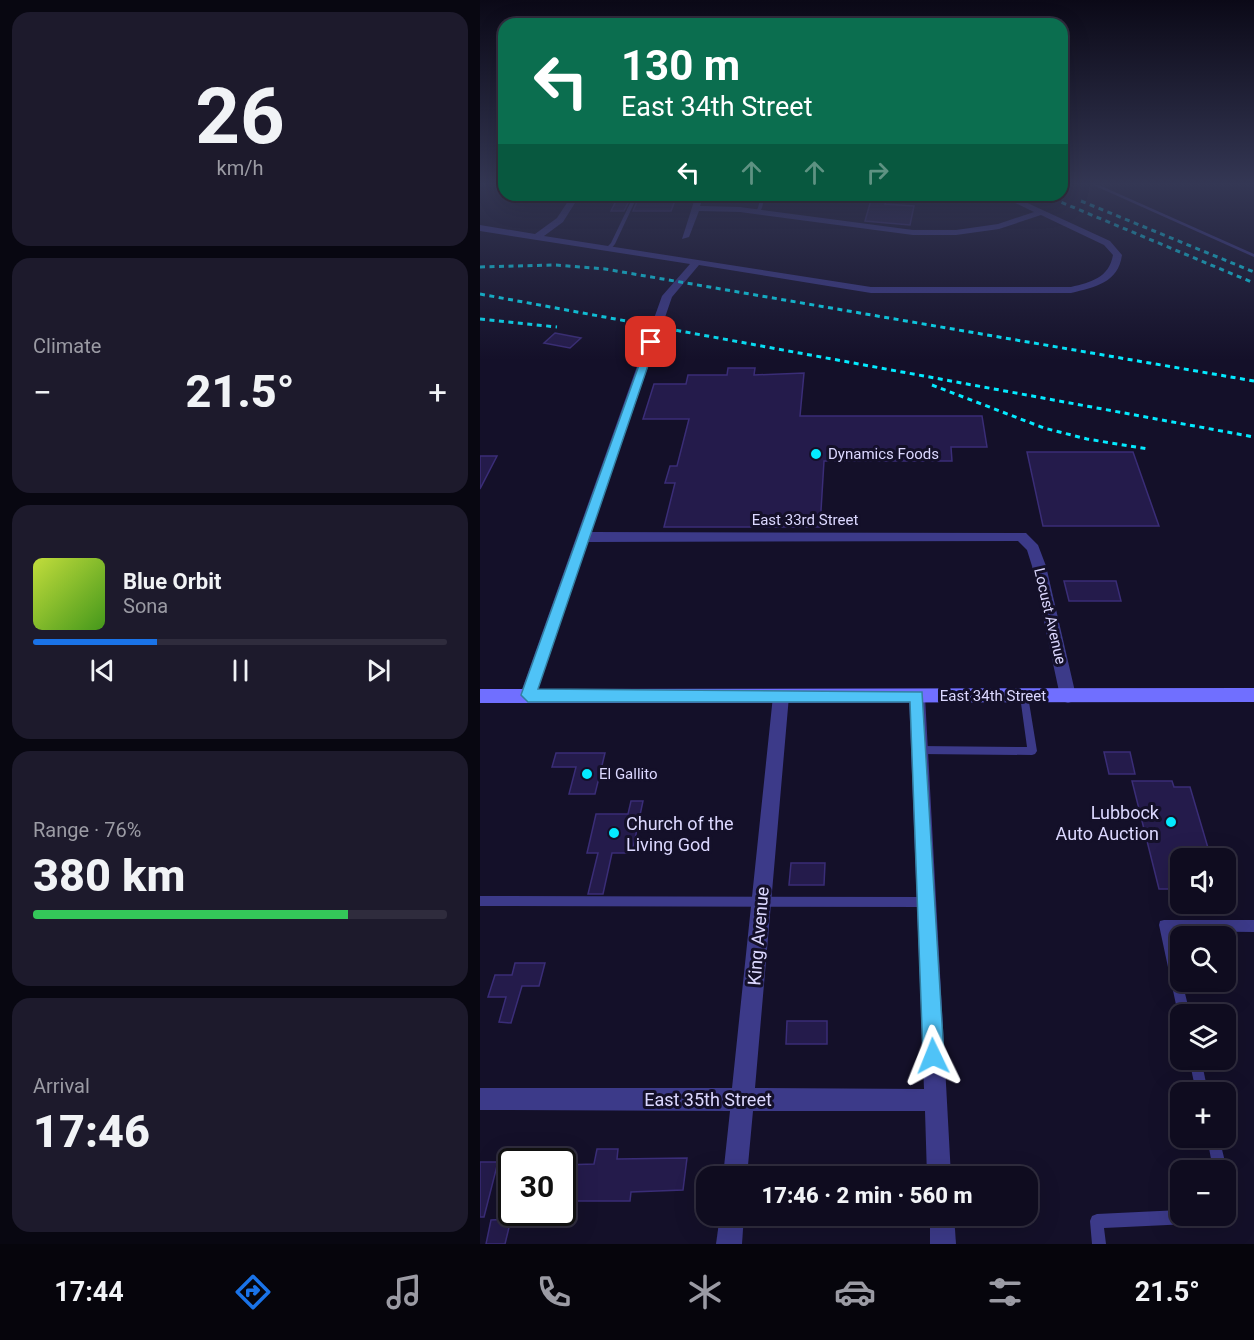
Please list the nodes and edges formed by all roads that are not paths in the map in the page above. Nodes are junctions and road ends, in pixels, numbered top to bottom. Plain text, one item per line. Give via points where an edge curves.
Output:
1 (572, 243) edge
2 (614, 243) edge
3 (1107, 243) edge
4 (1225, 243) edge
5 (608, 249) junction
6 (1254, 256) edge
7 (696, 263) junction
8 (584, 537) junction
9 (1027, 539) joint
10 (528, 695) junction
11 (1254, 695) edge
12 (480, 696) edge
13 (781, 696) junction
14 (917, 696) junction
15 (1024, 696) junction
16 (1068, 696) junction
17 (920, 750) junction
18 (762, 900) junction
19 (480, 901) edge
20 (927, 902) junction
21 (1254, 926) edge
22 (1183, 1004) edge
23 (743, 1098) junction
24 (480, 1099) edge
25 (935, 1100) junction
26 (736, 1166) edge
27 (938, 1166) edge
28 (1170, 1218) edge
29 (731, 1226) edge
30 (942, 1226) edge
31 (729, 1244) edge
32 (943, 1244) edge
33 (1099, 1244) edge

1 - 5 street
2 - 5 lane
3 - 7 street via 1118,255 1114,270 1095,284 1071,290 901,291 834,286
4 - 6 lane
5 - 7 street
7 - 8 street via 667,296
8 - 9 street, East 33rd Street
8 - 10 street
9 - 16 street, Locust Avenue via 1039,566
10 - 12 main road, East 34th Street
10 - 13 main road, East 34th Street
11 - 16 main road, East 34th Street
13 - 14 main road, East 34th Street
13 - 18 street, King Avenue
14 - 15 main road, East 34th Street
14 - 17 street
15 - 16 main road, East 34th Street
15 - 17 lane via 1032,751
17 - 20 street
18 - 19 lane
18 - 20 lane
18 - 23 street, King Avenue
20 - 25 street
21 - 22 lane via 1164,925
23 - 24 street, East 35th Street
23 - 25 street, East 35th Street
23 - 26 street, King Avenue
25 - 27 street
28 - 33 lane via 1097,1221
29 - 31 street
30 - 32 street

